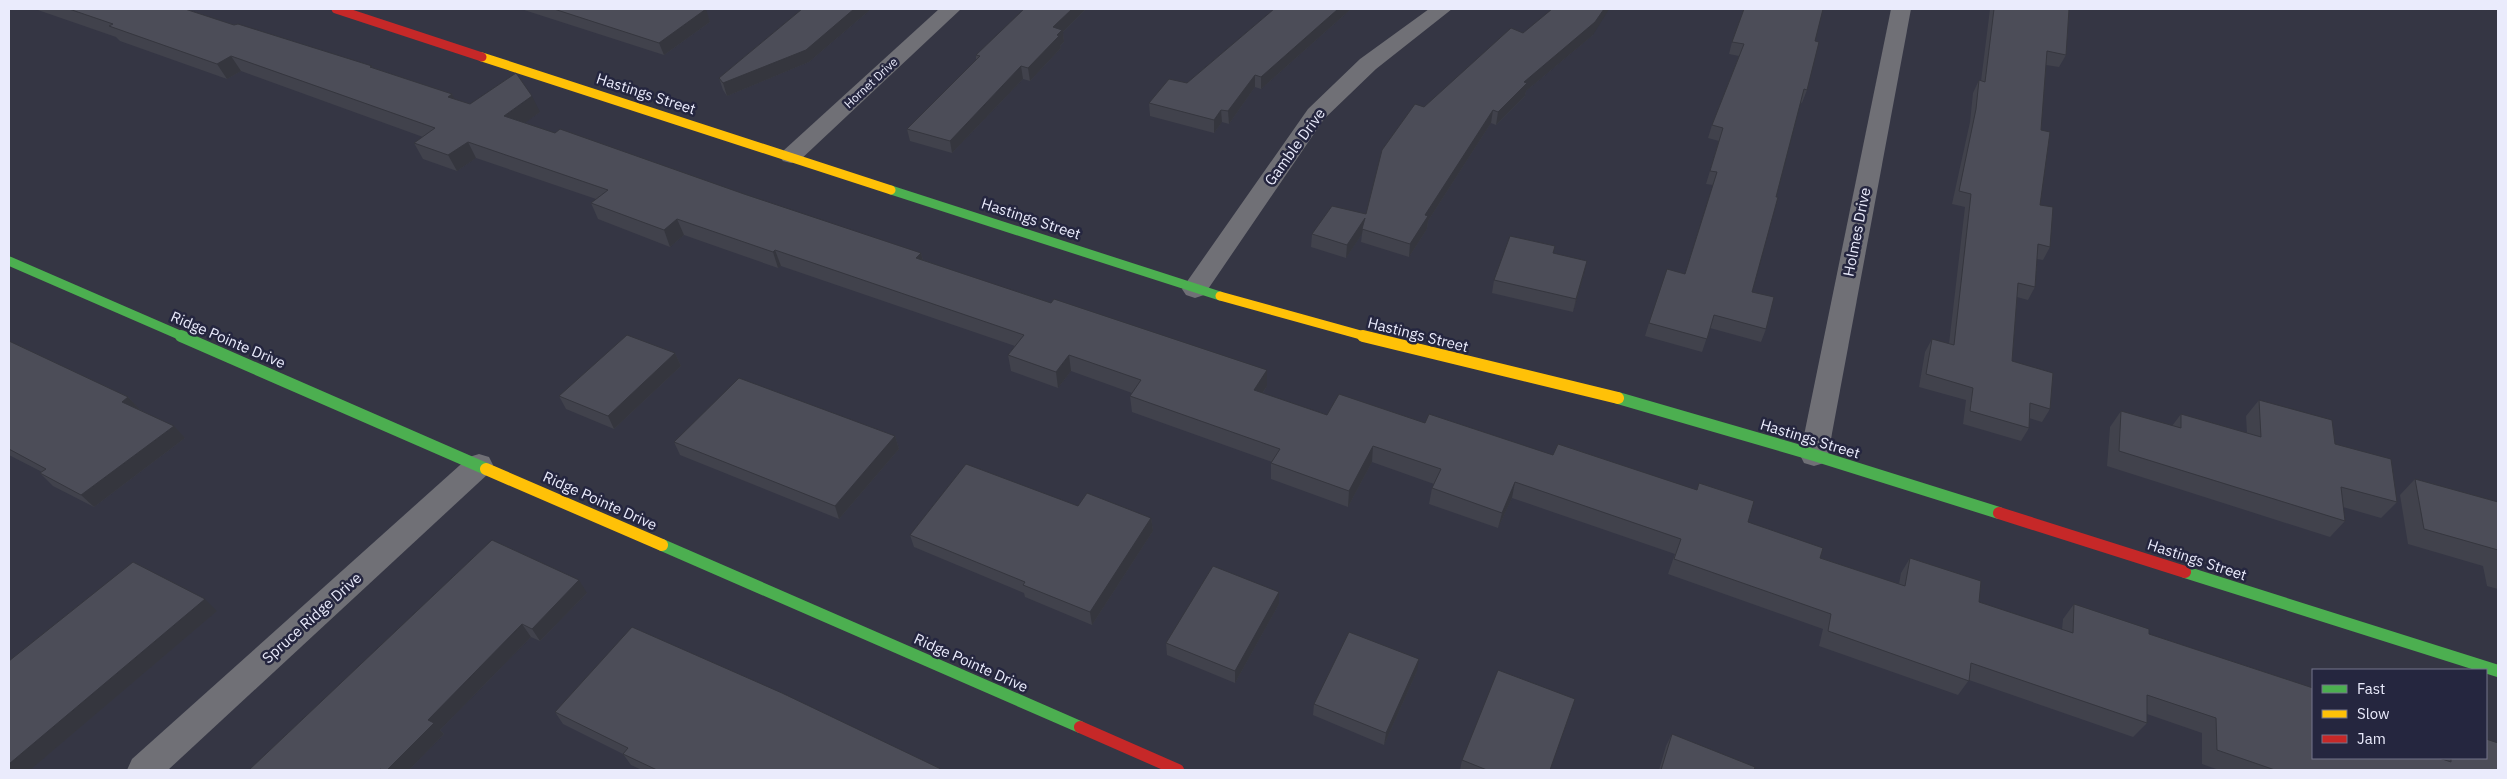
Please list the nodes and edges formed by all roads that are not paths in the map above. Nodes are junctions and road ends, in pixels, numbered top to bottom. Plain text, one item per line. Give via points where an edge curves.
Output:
1 (951, 9) edge
2 (1442, 9) edge
3 (1901, 9) edge
4 (346, 10) edge
5 (791, 156) junction
6 (9, 261) edge
7 (1195, 289) junction
8 (1814, 455) junction
9 (479, 465) junction
10 (2498, 671) edge
11 (144, 770) edge
12 (1178, 770) edge

1 - 5 street, Hornet Drive
2 - 7 street, Gamble Drive via 1368,64 1316,114
3 - 8 street, Holmes Drive
4 - 5 street, Hastings Street
5 - 7 street, Hastings Street
6 - 9 street, Ridge Pointe Drive
7 - 8 street, Hastings Street via 1358,335 1645,405
8 - 10 street, Hastings Street
9 - 11 street, Spruce Ridge Drive
9 - 12 street, Ridge Pointe Drive

